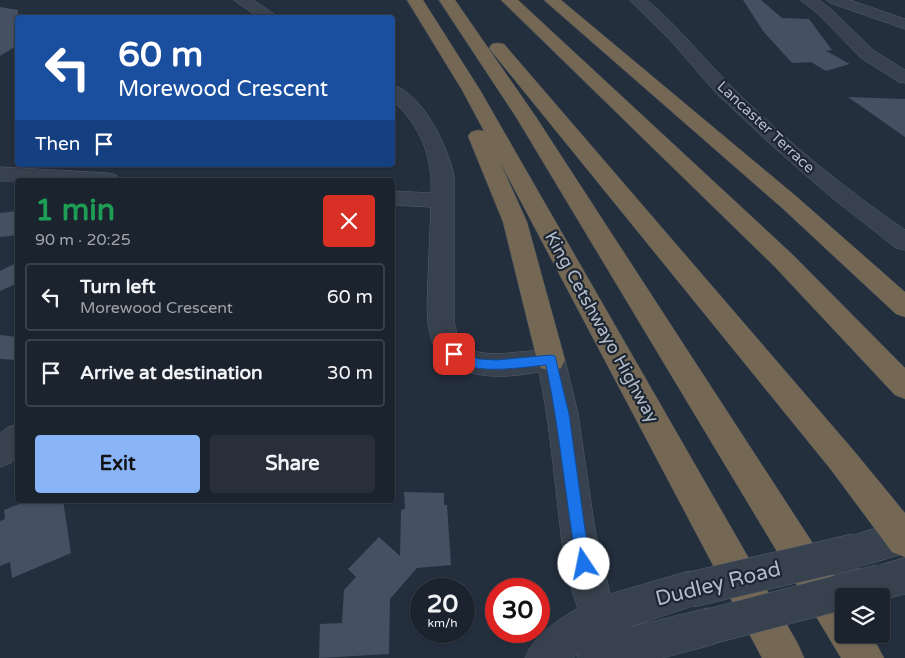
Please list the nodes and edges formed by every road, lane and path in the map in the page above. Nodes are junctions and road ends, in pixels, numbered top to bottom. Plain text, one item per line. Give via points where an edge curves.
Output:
1 (242, 0) edge
2 (407, 0) edge
3 (415, 0) edge
4 (447, 0) edge
5 (455, 0) edge
6 (509, 0) edge
7 (552, 0) edge
8 (638, 0) edge
9 (809, 0) edge
10 (835, 0) edge
11 (267, 15) edge
12 (905, 24) edge
13 (905, 78) edge
14 (395, 93) edge
15 (0, 174) edge
16 (72, 178) edge
17 (395, 198) edge
18 (441, 200) junction
19 (905, 242) edge
20 (905, 307) edge
21 (551, 360) junction
22 (905, 387) edge
23 (15, 440) edge
24 (0, 453) edge
25 (904, 537) edge
26 (893, 579) edge
27 (835, 612) edge
28 (605, 642) edge
29 (854, 643) edge
30 (544, 658) edge
31 (784, 658) edge
32 (864, 658) edge

1 - 11 street
2 - 21 highway via 472,122 504,195 522,246
3 - 31 highway, King Cetshwayo Highway via 471,90
4 - 27 highway via 526,117
5 - 25 highway via 569,132
6 - 22 highway via 784,261
7 - 20 highway via 789,202
8 - 19 street, Lancaster Terrace via 734,100 793,155
9 - 13 street via 867,54
10 - 12 street
14 - 18 street via 424,123 437,149 443,177
15 - 16 street
17 - 18 street
18 - 21 street via 440,321 444,343 454,354 479,364
21 - 28 street via 563,414 581,547
23 - 24 street
25 - 28 street, Dudley Road, bridge via 632,605
26 - 28 street, Dudley Road, bridge via 708,627
28 - 30 street, Dudley Road via 569,634
29 - 32 highway

